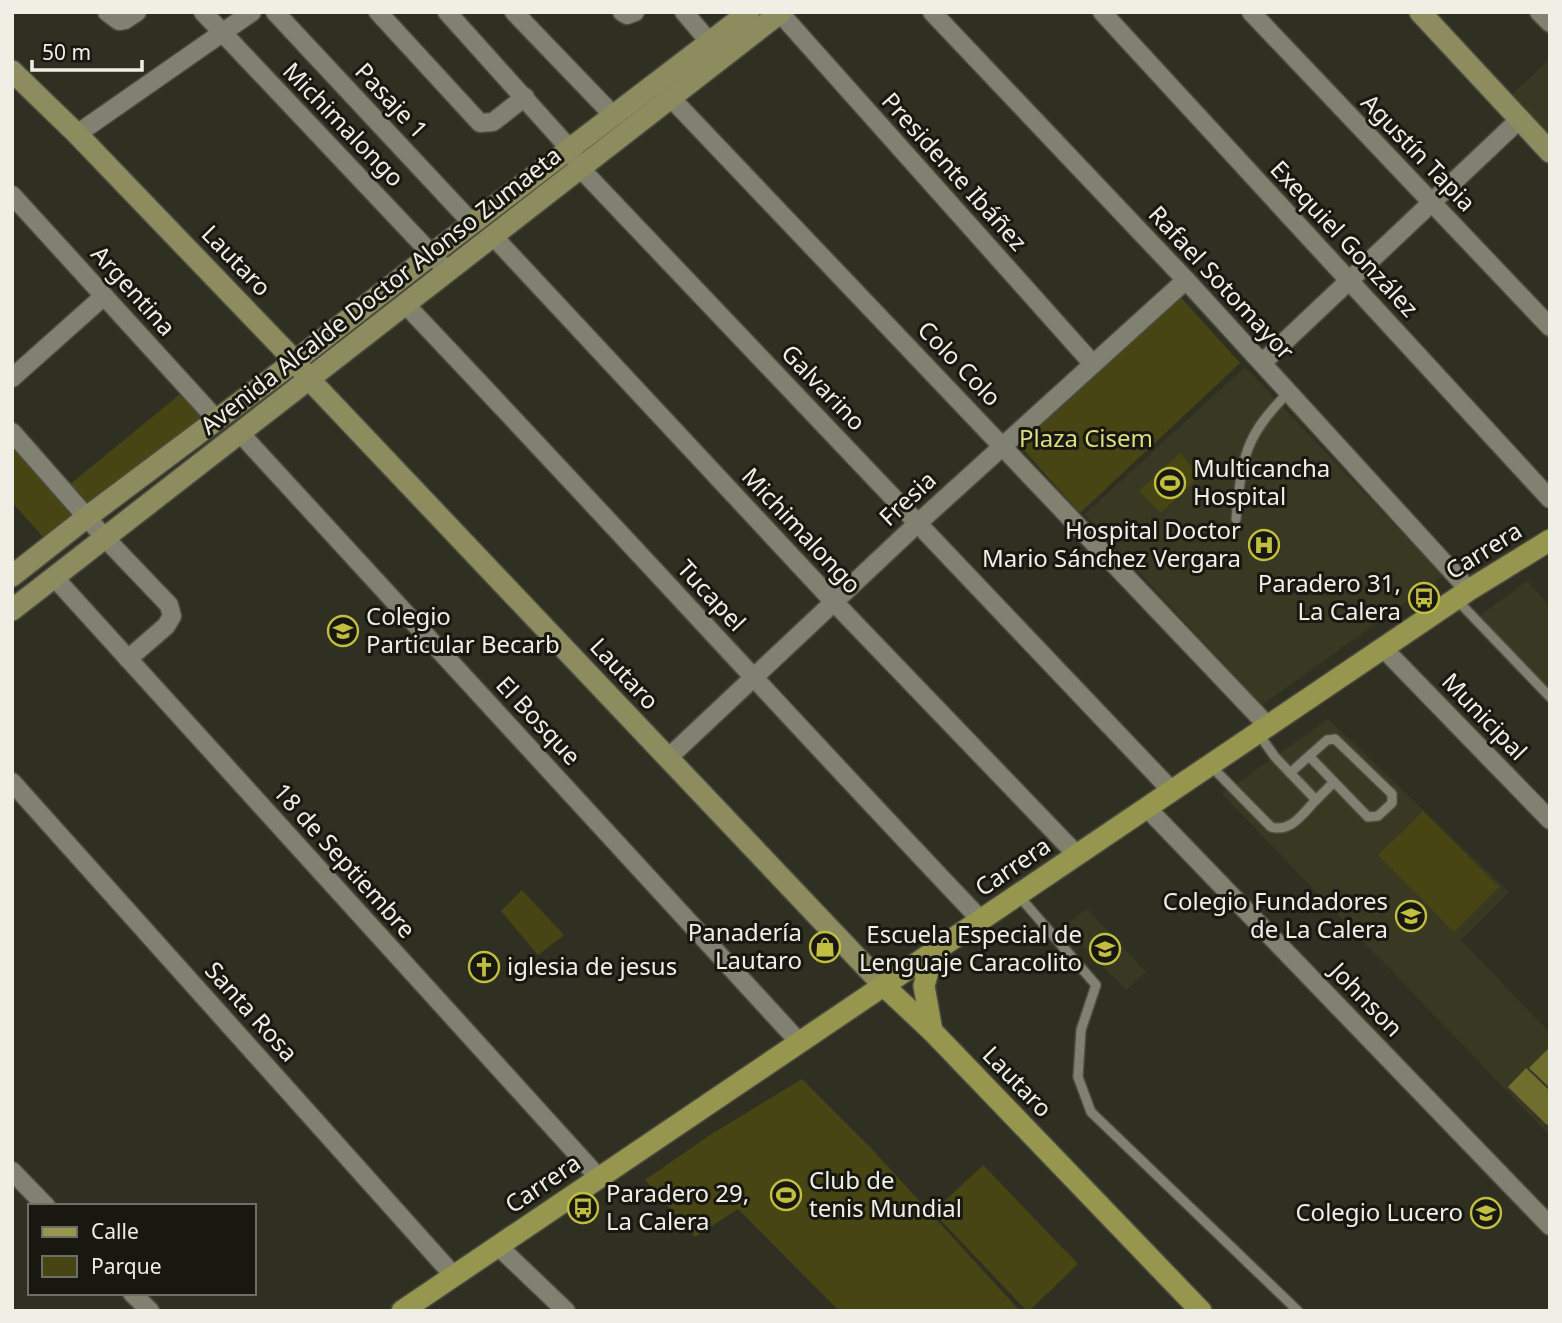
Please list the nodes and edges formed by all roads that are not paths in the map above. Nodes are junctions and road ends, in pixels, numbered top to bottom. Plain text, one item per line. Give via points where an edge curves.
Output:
1 (137, 12) edge
2 (204, 12) edge
3 (252, 12) edge
4 (275, 12) edge
5 (378, 12) edge
6 (447, 12) edge
7 (514, 12) edge
8 (622, 12) edge
9 (635, 12) edge
10 (684, 12) edge
11 (749, 12) edge
12 (932, 12) edge
13 (1102, 12) edge
14 (1251, 12) edge
15 (1420, 12) edge
16 (1539, 12) edge
17 (781, 13) edge
18 (113, 17) edge
19 (1550, 23) edge
20 (222, 33) junction
21 (717, 50) junction
22 (12, 71) edge
23 (525, 97) junction
24 (671, 98) junction
25 (613, 116) junction
26 (1520, 119) junction
27 (77, 134) junction
28 (570, 149) junction
29 (1550, 152) edge
30 (581, 169) junction
31 (14, 201) edge
32 (1431, 202) junction
33 (472, 223) junction
34 (493, 236) junction
35 (432, 254) junction
36 (448, 272) junction
37 (1186, 280) junction
38 (1348, 280) junction
39 (104, 296) junction
40 (405, 304) junction
41 (1550, 327) edge
42 (295, 361) junction
43 (1092, 363) junction
44 (1262, 363) junction
45 (12, 378) edge
46 (309, 379) junction
47 (1289, 392) junction
48 (217, 420) junction
49 (12, 432) edge
50 (240, 433) junction
51 (1002, 445) junction
52 (1550, 499) edge
53 (87, 517) junction
54 (1236, 519) dead end
55 (918, 523) junction
56 (105, 538) junction
57 (1550, 540) edge
58 (12, 576) edge
59 (54, 577) junction
60 (1463, 595) junction
61 (834, 602) junction
62 (12, 610) edge
63 (1383, 648) junction
64 (128, 659) junction
65 (754, 678) junction
66 (1550, 697) edge
67 (1263, 729) junction
68 (1309, 756) junction
69 (668, 758) junction
70 (1210, 765) junction
71 (1290, 773) junction
72 (12, 782) edge
73 (1334, 782) junction
74 (1172, 791) junction
75 (1316, 800) junction
76 (1147, 808) junction
77 (1550, 820) edge
78 (1077, 855) junction
79 (1018, 895) junction
80 (981, 920) junction
81 (933, 952) junction
82 (884, 986) junction
83 (932, 1031) junction
84 (800, 1042) junction
85 (12, 1171) edge
86 (599, 1178) junction
87 (44, 1204) edge
88 (1550, 1226) edge
89 (498, 1246) junction
90 (454, 1276) junction
91 (134, 1295) edge
92 (149, 1311) edge
93 (402, 1311) edge
94 (566, 1311) edge
95 (1200, 1311) edge
96 (1298, 1311) edge

1 - 18 street via 125,20
2 - 20 street, Michimalongo
3 - 20 street
4 - 33 street, Pasaje 1
5 - 23 street via 480,123 493,122
6 - 23 street, Galvarino
7 - 25 street
8 - 9 street
10 - 21 street
11 - 21 street, Avenida Alcalde Doctor Alonso Zumaeta
12 - 37 street, Rafael Sotomayor
13 - 38 street, Exequiel González
14 - 32 street, Agustín Tapia
15 - 26 street
16 - 19 street
17 - 21 street, Avenida Alcalde Doctor Alonso Zumaeta
17 - 43 street, Presidente Ibáñez
20 - 27 street
20 - 35 street, Michimalongo
21 - 24 street, Avenida Alcalde Doctor Alonso Zumaeta
21 - 25 street, Avenida Alcalde Doctor Alonso Zumaeta
22 - 27 street, Lautaro
23 - 28 street, Galvarino
24 - 30 street, Avenida Alcalde Doctor Alonso Zumaeta
24 - 51 street, Colo Colo
25 - 28 street, Avenida Alcalde Doctor Alonso Zumaeta
26 - 29 street
26 - 32 street
27 - 42 street, Lautaro
28 - 30 street, Galvarino
28 - 33 street, Avenida Alcalde Doctor Alonso Zumaeta
30 - 34 street, Avenida Alcalde Doctor Alonso Zumaeta
30 - 55 street, Galvarino
31 - 39 street, Argentina
32 - 38 street
32 - 41 street, Agustín Tapia
33 - 35 street, Avenida Alcalde Doctor Alonso Zumaeta
34 - 36 street, Avenida Alcalde Doctor Alonso Zumaeta
34 - 61 street, Michimalongo
35 - 36 street, Michimalongo
35 - 42 street, Avenida Alcalde Doctor Alonso Zumaeta
36 - 40 street, Avenida Alcalde Doctor Alonso Zumaeta
37 - 43 street, Fresia
37 - 44 street, Rafael Sotomayor
38 - 44 street
38 - 52 street, Exequiel González
39 - 45 street
39 - 48 street, Argentina
40 - 46 street, Avenida Alcalde Doctor Alonso Zumaeta
40 - 65 street, Tucapel
42 - 46 street, Lautaro
42 - 48 street, Avenida Alcalde Doctor Alonso Zumaeta
43 - 51 street, Fresia
44 - 47 street, Rafael Sotomayor
46 - 50 street, Avenida Alcalde Doctor Alonso Zumaeta
46 - 69 street, Lautaro
47 - 54 lane via 1262,419 1251,438
47 - 60 street, Rafael Sotomayor
48 - 53 street, Avenida Alcalde Doctor Alonso Zumaeta
49 - 53 street
50 - 56 street, Avenida Alcalde Doctor Alonso Zumaeta
50 - 84 street, El Bosque
51 - 55 street, Fresia
51 - 67 street, Colo Colo
53 - 56 street
53 - 58 street, Avenida Alcalde Doctor Alonso Zumaeta
55 - 61 street, Fresia
55 - 74 street, Galvarino
56 - 59 street, Avenida Alcalde Doctor Alonso Zumaeta
56 - 64 street via 169,605 172,616
57 - 60 main road, Carrera
59 - 62 street, Avenida Alcalde Doctor Alonso Zumaeta
59 - 64 street, 18 de Septiembre
60 - 63 main road, Carrera
60 - 66 lane
61 - 65 street, Fresia
61 - 78 street, Michimalongo
63 - 67 main road, Carrera
63 - 77 street, Municipal
64 - 86 street, 18 de Septiembre
65 - 69 street, Fresia
65 - 80 street, Tucapel
67 - 70 main road, Carrera
67 - 71 lane
68 - 71 lane
68 - 73 lane
68 - 73 lane via 1327,740 1335,739 1392,794 1392,803 1378,816 1368,817
69 - 82 street, Lautaro
70 - 74 main road, Carrera
70 - 75 lane via 1271,827 1288,828
71 - 75 lane
72 - 90 street, Santa Rosa
73 - 75 lane
74 - 76 main road, Carrera
76 - 78 main road, Carrera
76 - 88 street, Johnson
78 - 79 main road, Carrera
79 - 80 main road, Carrera
79 - 96 lane via 1096,985 1081,1030 1078,1077 1091,1112
80 - 81 main road, Carrera
81 - 82 main road, Carrera
81 - 83 main road via 924,986
82 - 83 main road, Lautaro
82 - 84 main road, Carrera
83 - 95 main road, Lautaro
84 - 86 main road, Carrera
85 - 87 street
86 - 89 main road, Carrera
89 - 90 main road, Carrera
89 - 94 street
90 - 93 main road, Carrera
91 - 92 street

